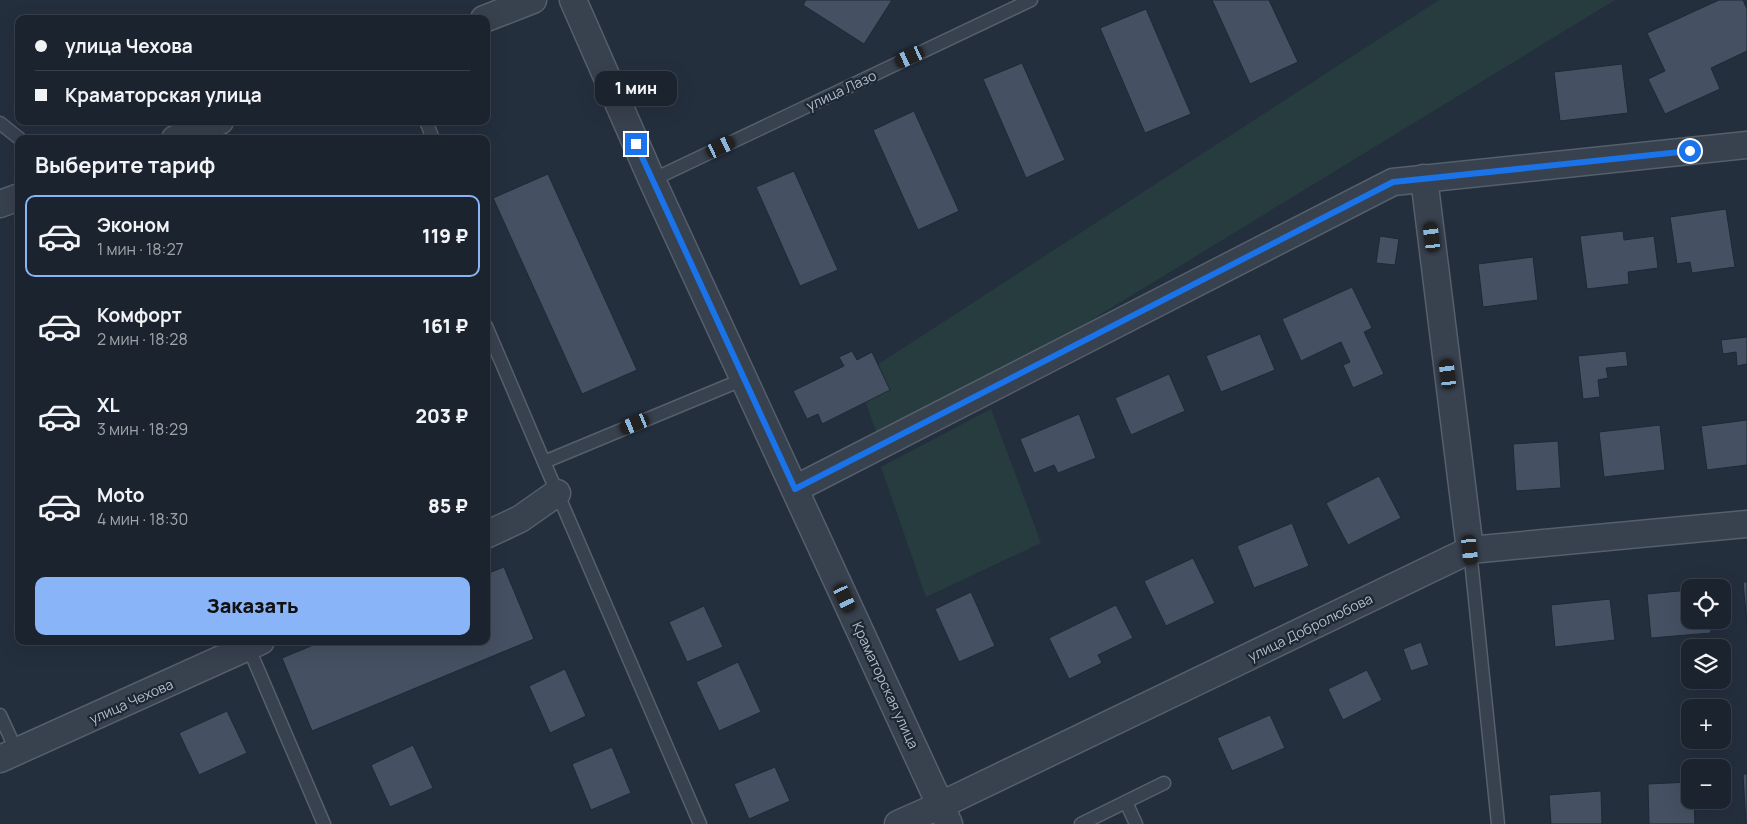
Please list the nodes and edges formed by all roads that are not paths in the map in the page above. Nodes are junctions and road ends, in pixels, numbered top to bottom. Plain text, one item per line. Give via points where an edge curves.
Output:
1 (532, 0) edge
2 (573, 0) edge
3 (1031, 0) edge
4 (490, 17) edge
5 (0, 123) edge
6 (210, 125) edge
7 (15, 135) edge
8 (185, 135) edge
9 (1747, 145) edge
10 (1424, 178) junction
11 (652, 180) junction
12 (15, 198) edge
13 (0, 204) edge
14 (490, 345) edge
15 (744, 379) junction
16 (544, 462) junction
17 (795, 489) junction
18 (557, 493) junction
19 (1747, 524) edge
20 (490, 533) edge
21 (1470, 550) junction
22 (248, 645) edge
23 (253, 645) edge
24 (0, 715) edge
25 (8, 756) edge
26 (1164, 783) dead end
27 (1126, 802) junction
28 (945, 815) edge
29 (324, 824) edge
30 (700, 824) edge
31 (898, 824) edge
32 (1081, 824) edge
33 (1136, 824) edge
34 (1498, 824) edge

1 - 4 street
2 - 11 street, Краматорская улица
3 - 11 lane, улица Лазо
5 - 7 lane
6 - 8 street
9 - 10 street
10 - 17 street via 1393,182
10 - 21 street
11 - 15 street, Краматорская улица
12 - 13 street
14 - 16 lane
15 - 16 lane
15 - 17 street, Краматорская улица
16 - 18 lane
17 - 28 street, Краматорская улица
18 - 20 street via 520,520
18 - 30 lane
19 - 21 street, улица Добролюбова
21 - 28 street, улица Добролюбова
21 - 34 lane
22 - 25 street, улица Чехова
23 - 29 lane
24 - 25 lane
26 - 27 lane
27 - 32 lane
27 - 33 lane
28 - 31 street, улица Добролюбова

